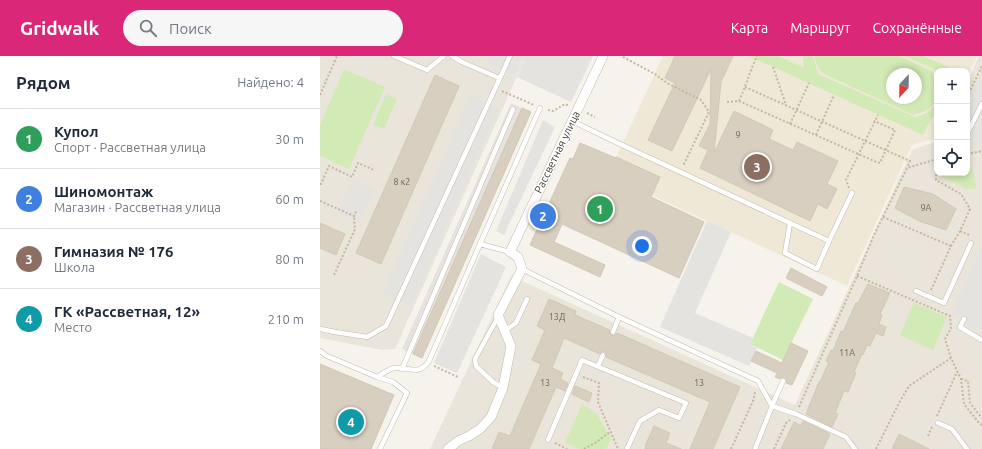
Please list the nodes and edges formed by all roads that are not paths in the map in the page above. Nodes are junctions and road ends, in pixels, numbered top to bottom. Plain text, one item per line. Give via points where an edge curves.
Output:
1 (394, 56) edge
2 (444, 56) edge
3 (452, 56) edge
4 (510, 56) edge
5 (603, 56) edge
6 (499, 78) junction
7 (982, 104) edge
8 (540, 108) dead end
9 (513, 109) dead end
10 (572, 121) junction
11 (970, 128) edge
12 (852, 193) road end
13 (790, 222) junction
14 (829, 241) junction
15 (971, 243) dead end
16 (480, 244) junction
17 (510, 252) junction
18 (522, 269) junction
19 (916, 291) dead end
20 (527, 299) dead end
21 (498, 315) junction
22 (619, 317) junction
23 (964, 319) dead end
24 (320, 329) edge
25 (504, 331) junction
26 (613, 332) dead end
27 (982, 340) edge
28 (320, 351) edge
29 (603, 355) dead end
30 (598, 366) junction
31 (402, 369) junction
32 (377, 377) junction
33 (783, 381) dead end
34 (503, 388) junction
35 (772, 406) junction
36 (938, 423) dead end
37 (548, 440) dead end
38 (380, 449) edge
39 (448, 449) edge
40 (627, 449) edge
41 (755, 449) edge
42 (855, 449) edge
43 (967, 449) edge

1 - 2 lane via 426,70
3 - 6 lane
4 - 6 lane
5 - 10 street, Рассветная улица
6 - 24 lane via 386,326 367,337
7 - 11 lane
8 - 16 lane
9 - 31 lane
10 - 13 lane
10 - 17 street, Рассветная улица
12 - 14 lane
13 - 14 lane
13 - 14 lane via 785,253 817,269
15 - 19 lane via 944,303
16 - 17 lane
16 - 31 lane via 428,363 424,368 416,370
17 - 18 street via 518,257
18 - 21 street
18 - 22 lane
20 - 25 lane via 516,323
21 - 25 street
21 - 34 lane via 476,359 476,366
22 - 26 lane
22 - 35 lane via 758,381
23 - 27 lane via 960,328
25 - 34 street via 511,346
28 - 32 lane
29 - 30 lane
30 - 37 lane via 582,360
30 - 40 lane via 686,403 679,418 659,410 640,421
31 - 32 lane via 393,368
32 - 38 lane via 393,382 407,392
33 - 35 lane
34 - 39 street via 491,417 480,429
35 - 41 lane
35 - 42 lane via 796,414 846,438
36 - 43 lane via 952,430

